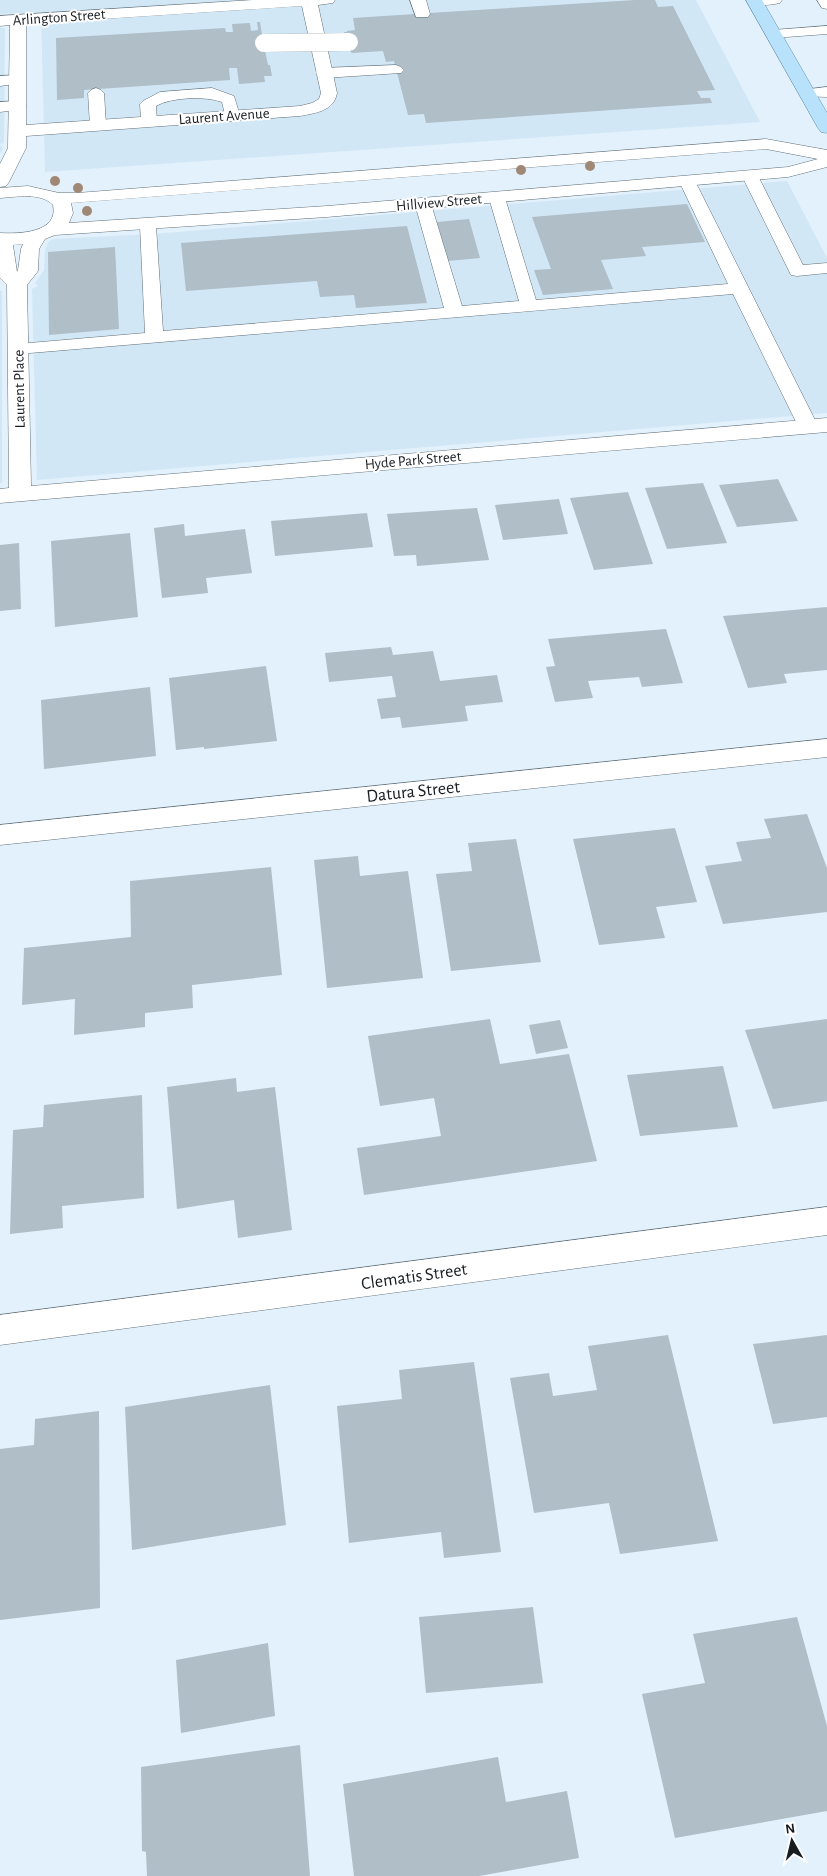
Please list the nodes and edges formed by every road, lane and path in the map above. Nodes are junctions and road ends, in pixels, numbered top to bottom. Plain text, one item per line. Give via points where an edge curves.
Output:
1 (327, 0) edge
2 (775, 0) edge
3 (824, 0) edge
4 (309, 1) edge
5 (754, 1) edge
6 (827, 5) edge
7 (18, 20) junction
8 (0, 21) edge
9 (827, 30) edge
10 (773, 34) junction
11 (349, 42) dead end
12 (264, 44) dead end
13 (396, 70) dead end
14 (324, 73) junction
15 (18, 80) junction
16 (0, 81) edge
17 (827, 92) edge
18 (96, 93) dead end
19 (807, 93) junction
20 (18, 106) junction
21 (0, 108) edge
22 (232, 116) junction
23 (149, 121) junction
24 (98, 125) junction
25 (827, 128) edge
26 (17, 139) junction
27 (827, 155) edge
28 (827, 162) edge
29 (750, 176) junction
30 (687, 181) junction
31 (0, 182) edge
32 (36, 191) junction
33 (0, 193) edge
34 (55, 198) junction
35 (497, 198) junction
36 (423, 204) junction
37 (148, 226) junction
38 (43, 233) junction
39 (1, 240) edge
40 (827, 268) edge
41 (17, 284) junction
42 (740, 288) junction
43 (529, 306) junction
44 (455, 312) junction
45 (154, 338) junction
46 (12, 347) edge
47 (818, 425) edge
48 (10, 495) edge
49 (827, 748) edge
50 (0, 835) edge
51 (827, 1221) edge
52 (0, 1330) edge

1 - 4 street, Arlington Street
2 - 5 lane
3 - 6 lane
4 - 7 street, Arlington Street
4 - 14 street, Laurent Avenue
5 - 10 main road
7 - 8 street, Arlington Street
7 - 15 street
9 - 10 lane
10 - 19 main road
11 - 12 street, bridge
13 - 14 lane
14 - 22 street, Laurent Avenue via 329,93 324,104 300,111
15 - 16 lane
15 - 20 street
17 - 19 lane
18 - 24 lane
19 - 25 main road
20 - 21 lane
20 - 26 street
22 - 23 street, Laurent Avenue
22 - 23 lane via 228,99 212,93 160,97 148,104
23 - 24 street, Laurent Avenue
24 - 26 street, Laurent Avenue
26 - 31 street
26 - 32 street
27 - 34 street, Hillview Street via 766,144
28 - 29 street, Hillview Street via 788,172
29 - 30 street, Hillview Street
29 - 40 lane via 797,271
30 - 35 street, Hillview Street
30 - 42 lane
32 - 33 street
32 - 34 street
34 - 38 street via 62,204 64,214 60,222
35 - 36 street, Hillview Street
35 - 43 lane
36 - 37 street, Hillview Street
36 - 44 lane
37 - 38 street, Hillview Street
37 - 45 lane
38 - 39 street, Laurent Place via 21,240
38 - 41 street via 30,249 28,271
39 - 41 street, Laurent Place via 6,252 7,274
41 - 46 street, Laurent Place
42 - 43 lane
42 - 47 lane
43 - 44 lane
44 - 45 lane
45 - 46 lane
46 - 48 street, Laurent Place
47 - 48 street, Hyde Park Street
49 - 50 street, Datura Street
51 - 52 street, Clematis Street

